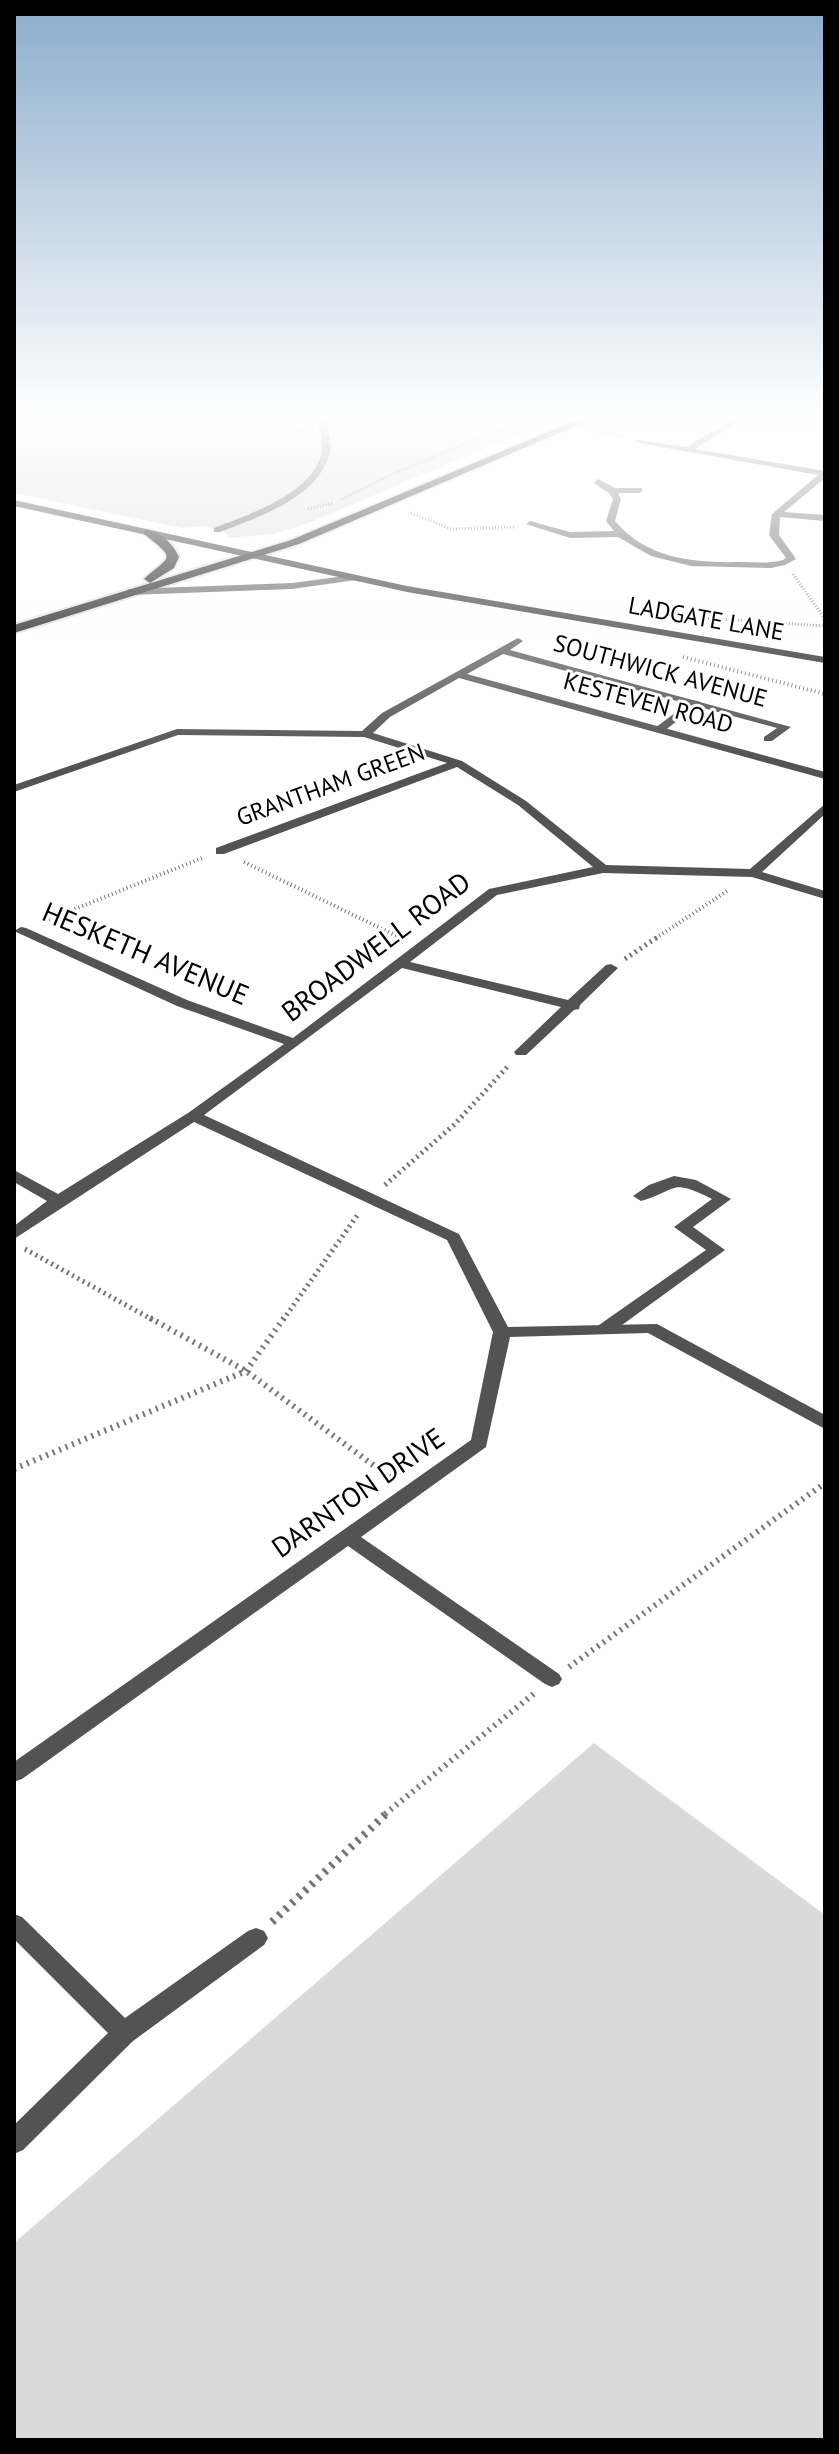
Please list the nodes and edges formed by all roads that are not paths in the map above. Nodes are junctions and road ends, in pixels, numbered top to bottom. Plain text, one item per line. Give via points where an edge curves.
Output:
1 (137, 530) edge
2 (326, 530) edge
3 (547, 530) edge
4 (616, 530) edge
5 (775, 530) edge
6 (148, 532) junction
7 (555, 532) junction
8 (619, 534) junction
9 (539, 540) dead end
10 (251, 556) junction
11 (353, 578) junction
12 (129, 592) junction
13 (14, 629) edge
14 (518, 641) dead end
15 (500, 650) junction
16 (825, 660) edge
17 (459, 675) junction
18 (696, 702) junction
19 (659, 730) junction
20 (365, 734) junction
21 (768, 739) dead end
22 (458, 763) junction
23 (825, 776) edge
24 (14, 789) edge
25 (825, 808) edge
26 (220, 851) road end
27 (603, 869) junction
28 (753, 873) junction
29 (825, 895) edge
30 (21, 931) road end
31 (400, 963) junction
32 (611, 968) road end
33 (574, 1006) junction
34 (295, 1043) junction
35 (521, 1052) road end
36 (193, 1116) junction
37 (14, 1175) edge
38 (641, 1196) dead end
39 (58, 1201) junction
40 (14, 1234) edge
41 (605, 1329) junction
42 (502, 1332) junction
43 (825, 1423) edge
44 (348, 1537) junction
45 (552, 1679) road end
46 (14, 1773) edge
47 (14, 1924) edge
48 (256, 1938) road end
49 (124, 2033) junction
50 (14, 2142) edge

1 - 6 main road, LADGATE LANE
2 - 10 main road
3 - 7 street
4 - 8 street
5 - 8 street via 791,559 735,566 684,563 650,553
6 - 10 main road, LADGATE LANE
6 - 12 main road via 173,557 170,566
7 - 8 street
7 - 9 street
10 - 11 main road, LADGATE LANE
10 - 12 main road
11 - 12 street via 292,586
11 - 16 main road, LADGATE LANE
12 - 13 main road
14 - 15 street
15 - 17 street
15 - 18 street, SOUTHWICK AVENUE
17 - 19 street, KESTEVEN ROAD
17 - 20 street via 386,715
18 - 19 street
18 - 21 street, SOUTHWICK AVENUE via 786,727
19 - 23 street, KESTEVEN ROAD
20 - 22 street
20 - 24 street via 177,732
22 - 26 street, GRANTHAM GREEN
22 - 27 street via 522,803
25 - 28 street
27 - 28 street, BROADWELL ROAD
27 - 31 street, BROADWELL ROAD via 493,892
28 - 29 street, BROADWELL ROAD
30 - 34 street, HESKETH AVENUE via 182,1003
31 - 33 street
31 - 34 street, BROADWELL ROAD
32 - 33 street
33 - 35 street
34 - 36 street, BROADWELL ROAD
36 - 39 street, BROADWELL ROAD
36 - 42 street via 453,1237
37 - 39 street
38 - 41 street via 683,1179 723,1199 682,1227 717,1250
39 - 40 street, BROADWELL ROAD
41 - 42 street
41 - 43 street via 651,1328
42 - 44 street, DARNTON DRIVE via 480,1443
44 - 45 street
44 - 46 street, DARNTON DRIVE
47 - 49 street
48 - 49 street
49 - 50 street

